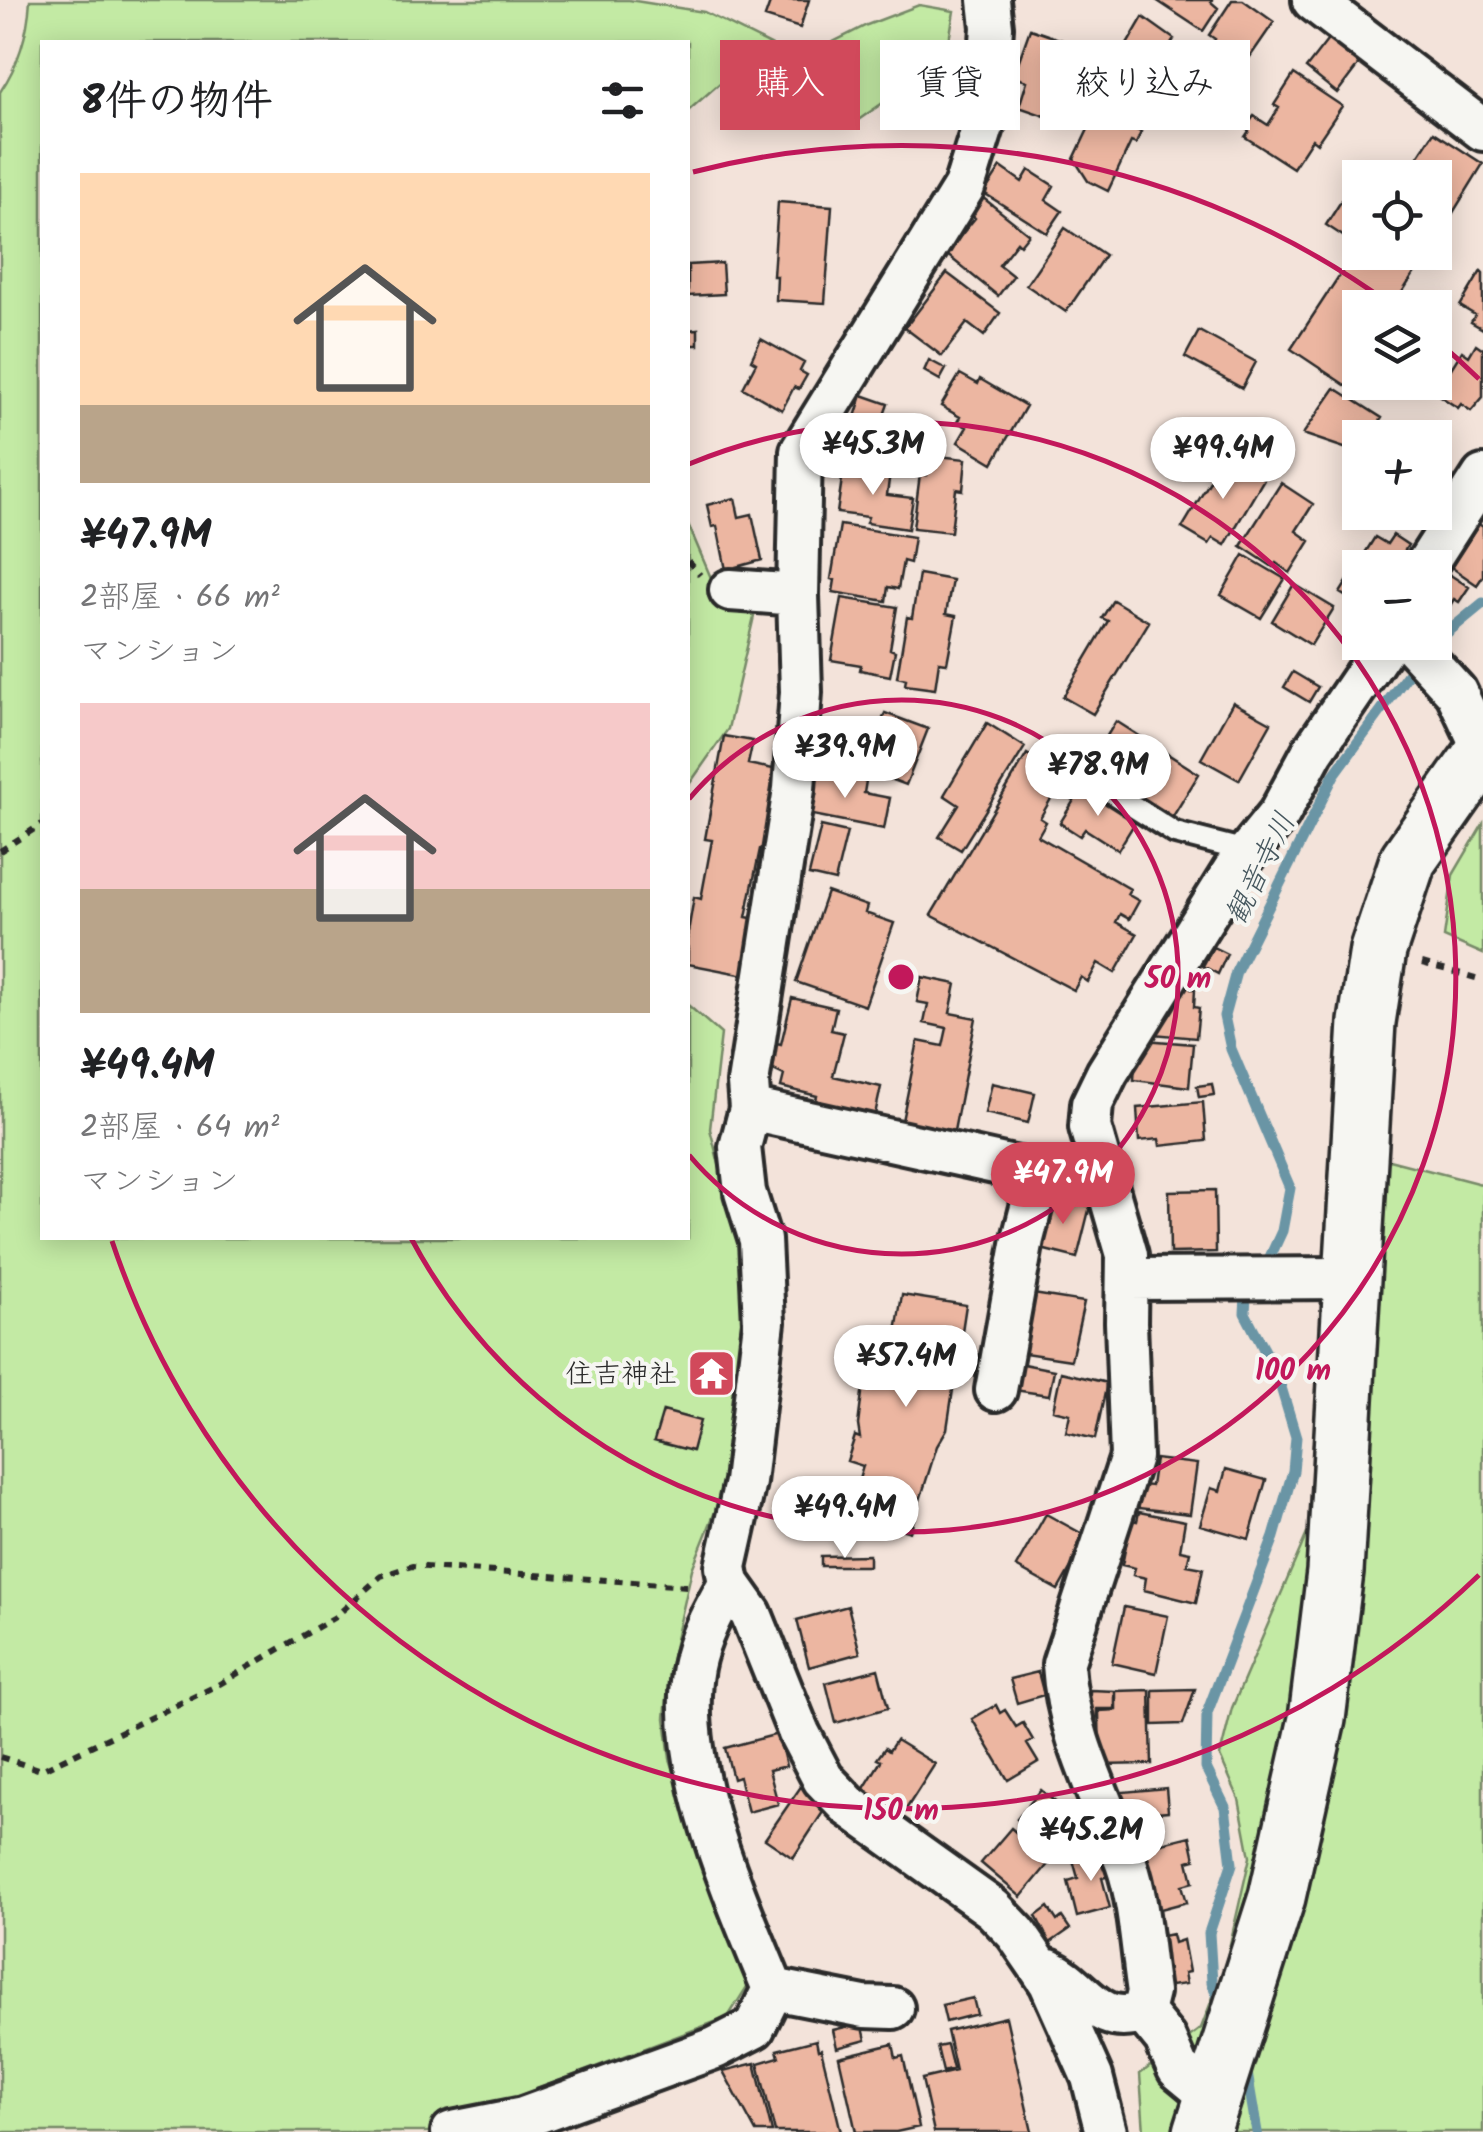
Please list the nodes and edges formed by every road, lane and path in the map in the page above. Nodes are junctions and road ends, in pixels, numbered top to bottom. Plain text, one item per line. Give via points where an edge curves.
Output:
1 (990, 0) edge
2 (1313, 0) edge
3 (1483, 130) edge
4 (1483, 476) edge
5 (1436, 550) edge
6 (730, 590) dead end
7 (798, 595) junction
8 (1399, 660) edge
9 (1423, 660) edge
10 (1483, 751) edge
11 (1067, 764) dead end
12 (40, 825) edge
13 (0, 851) edge
14 (1250, 852) junction
15 (1378, 950) junction
16 (1483, 980) edge
17 (750, 1109) junction
18 (1040, 1174) junction
19 (1104, 1184) junction
20 (1128, 1278) junction
21 (1352, 1278) junction
22 (996, 1390) dead end
23 (724, 1591) junction
24 (0, 1756) edge
25 (1038, 1965) junction
26 (772, 1989) junction
27 (893, 2008) dead end
28 (1143, 2012) junction
29 (1208, 2115) edge
30 (452, 2132) edge
31 (1106, 2132) edge

1 - 7 street via 986,118 964,188 800,451
2 - 3 street
4 - 5 street
6 - 7 street
7 - 17 street via 794,789 748,1083
8 - 14 street via 1314,750 1280,814
9 - 10 street via 1456,692
10 - 15 street via 1408,860
11 - 14 lane via 1176,833
12 - 13 path
14 - 19 street via 1096,1091 1090,1127
15 - 16 path
15 - 21 street via 1367,1022
17 - 18 street
17 - 23 street via 740,1147 760,1240 764,1322
18 - 19 street
18 - 22 street
19 - 20 street
20 - 21 street
20 - 28 street via 1132,1458 1063,1664 1077,1740 1128,1867 1148,1992
21 - 29 street via 1335,1572 1317,1719 1277,1897
23 - 24 path via 412,1566 382,1576 335,1617 216,1686 41,1770
23 - 25 street via 751,1614 823,1779 848,1806 993,1909
23 - 26 street via 693,1666 694,1762
25 - 28 street via 1065,1978 1098,2010 1126,2018
25 - 31 street via 1092,2077
26 - 27 street
26 - 30 street via 754,2028 716,2048 524,2118
28 - 29 street

